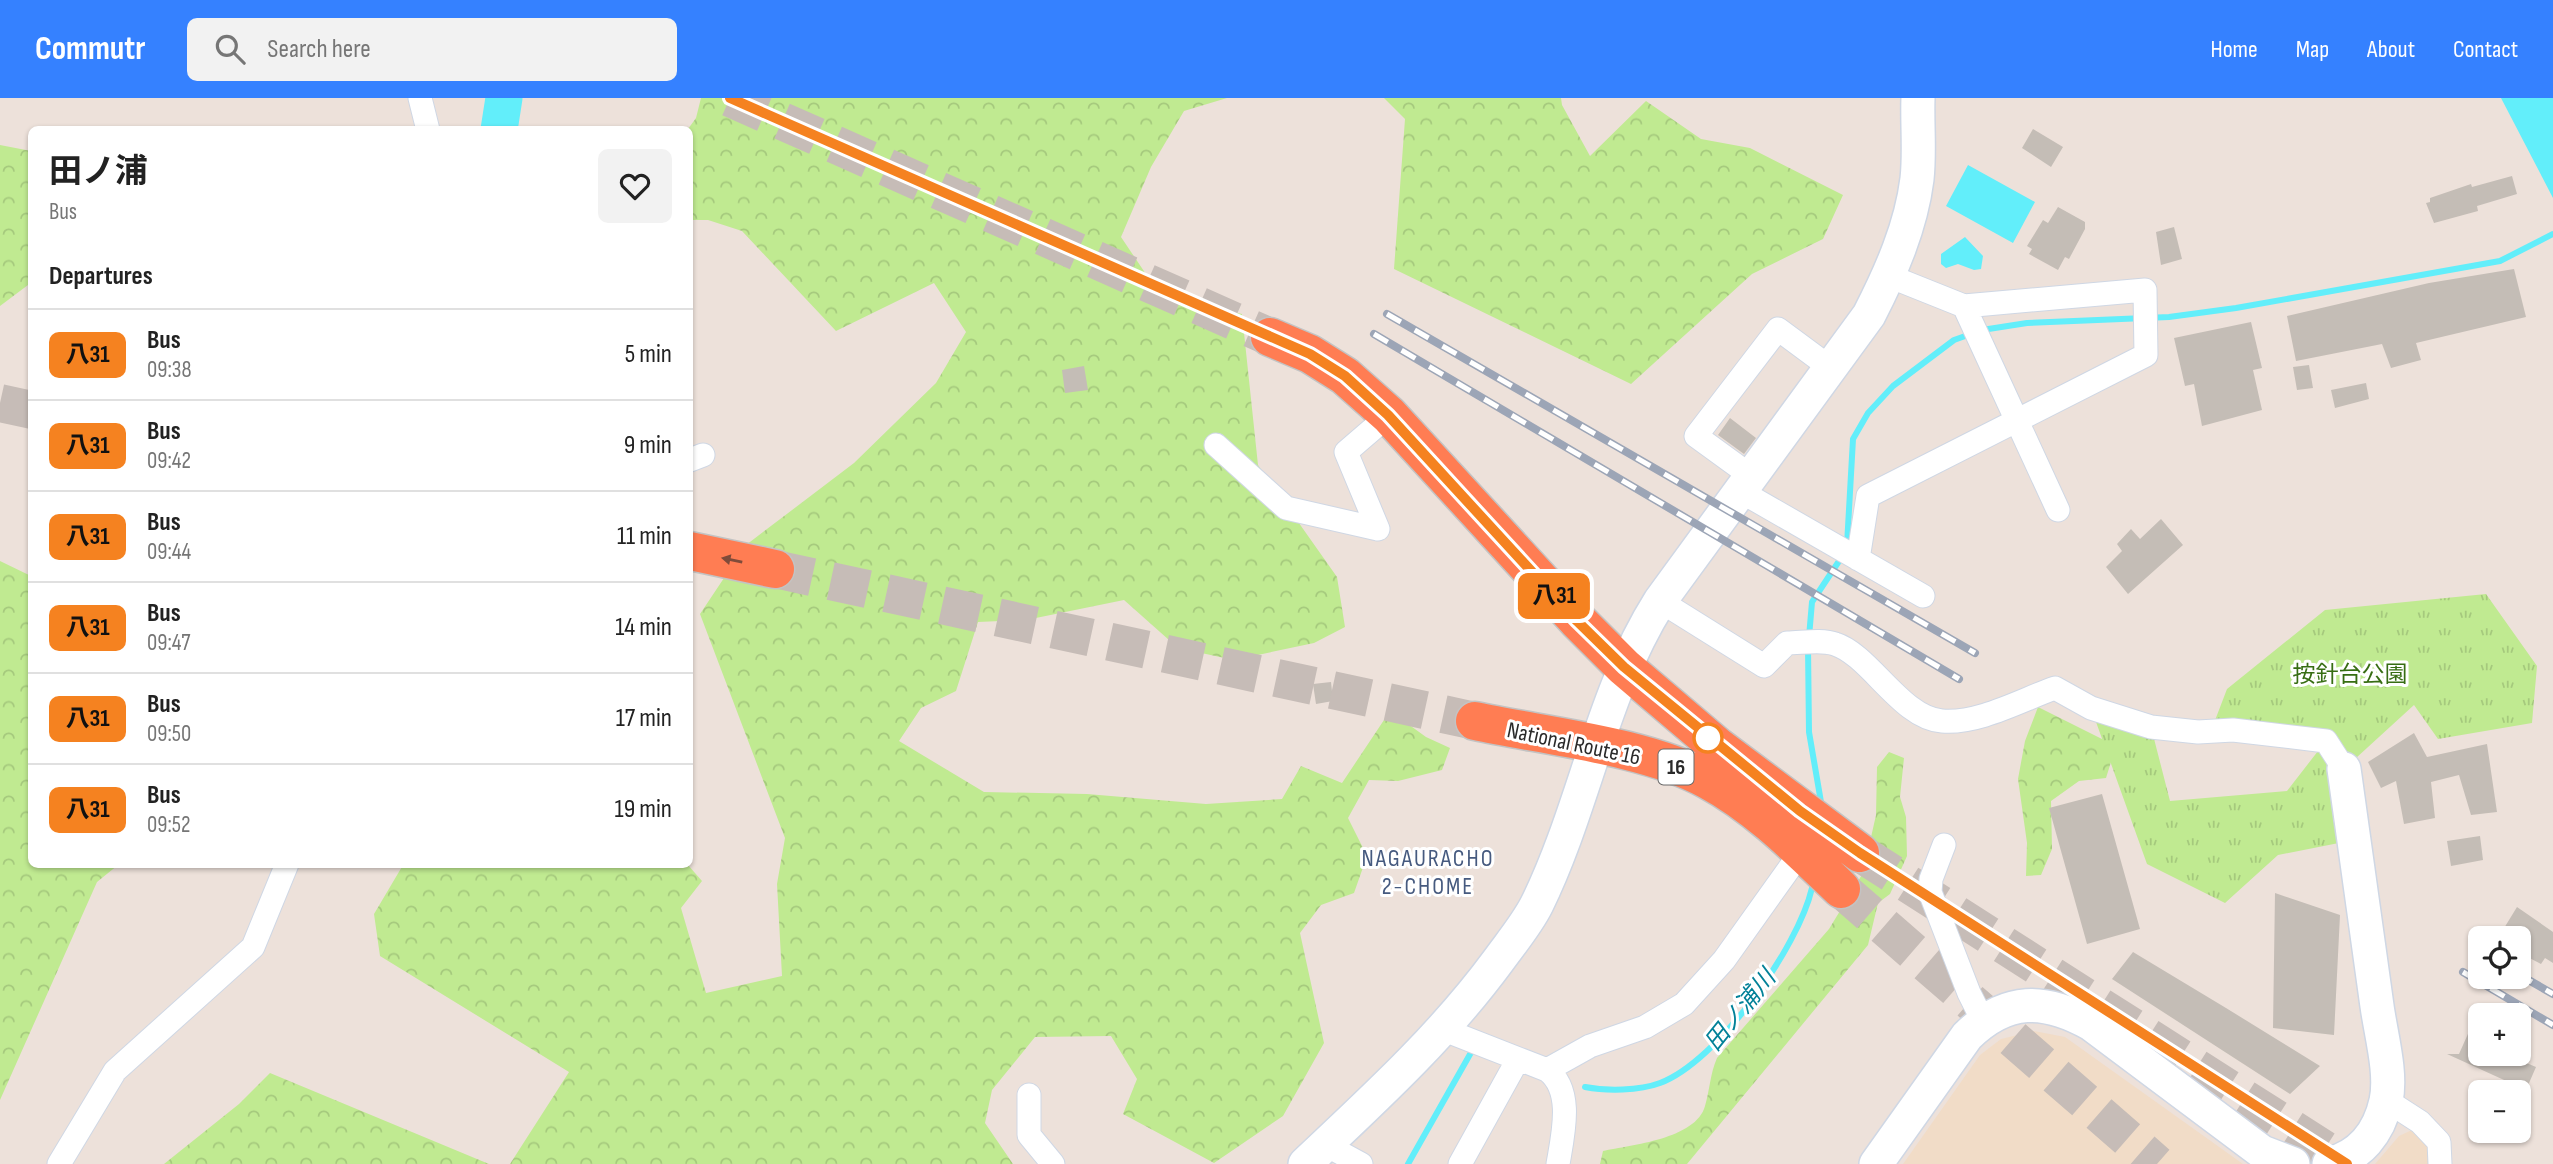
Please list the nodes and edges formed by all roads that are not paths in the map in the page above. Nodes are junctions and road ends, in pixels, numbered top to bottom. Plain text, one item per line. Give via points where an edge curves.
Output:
1 (420, 98) edge
2 (1917, 98) edge
3 (427, 126) edge
4 (1889, 276) junction
5 (1964, 306) junction
6 (1270, 337) tunnel mouth
7 (1828, 366) junction
8 (1388, 415) junction
9 (2017, 422) junction
10 (1216, 445) dead end
11 (1746, 484) junction
12 (2058, 510) dead end
13 (693, 552) edge
14 (1858, 559) junction
15 (775, 569) tunnel mouth
16 (1923, 596) dead end
17 (1660, 601) junction
18 (1624, 667) junction
19 (1475, 721) tunnel mouth
20 (1596, 746) junction
21 (2344, 769) joint
22 (1745, 803) junction
23 (1944, 845) dead end
24 (1801, 852) junction
25 (1860, 853) tunnel mouth
26 (285, 868) edge
27 (1841, 889) tunnel mouth
28 (1983, 1021) junction
29 (1443, 1029) junction
30 (1517, 1061) junction
31 (1547, 1070) junction
32 (1029, 1095) dead end
33 (2386, 1100) junction
34 (1316, 1154) edge
35 (59, 1164) edge
36 (1053, 1164) edge
37 (1361, 1164) edge
38 (1460, 1164) edge
39 (1558, 1164) edge
40 (1876, 1164) edge
41 (2293, 1164) edge
42 (2329, 1164) edge
43 (2440, 1164) edge

1 - 3 street
2 - 4 street via 1917,178 1907,227
4 - 5 street
4 - 7 street via 1869,315
5 - 9 street
5 - 9 street via 2145,290 2146,355
6 - 8 highway, 16 via 1345,376
7 - 11 street
7 - 11 street via 1778,329 1696,436
8 - 10 street via 1346,452 1378,529 1286,508
8 - 18 highway, 16
9 - 12 street
9 - 14 street via 1868,496
11 - 14 street
11 - 17 street
15 -> 13 highway
14 - 16 street
17 - 18 street
17 - 21 street via 1764,666 1787,643 1833,643 1851,652 1910,706 1940,721 1967,720 2055,688 2091,708 2151,727 2233,730 2326,741
18 - 20 street
18 - 22 highway, 16 via 1622,689 1629,705
18 - 25 highway, 16 via 1718,747
19 - 20 highway, National Route 16 / 16
20 - 22 highway, National Route 16 / 16 via 1672,765
20 - 29 street via 1535,908
21 - 33 street
22 - 24 highway, National Route 16 / 16
23 - 28 street via 1930,892
24 - 27 highway, National Route 16 / 16
24 - 31 street via 1724,960 1684,1004 1645,1027 1590,1046
26 - 35 street via 253,947 115,1071
28 - 40 street via 1954,1053
28 - 41 street via 2013,1007 2031,1005 2069,1012 2262,1152
29 - 30 street
29 - 34 street
30 - 31 street
30 - 38 street
31 - 39 street via 1558,1079 1564,1096
32 - 36 street via 1029,1135
33 - 42 street via 2374,1135 2361,1150
33 - 43 street via 2420,1122 2439,1142
34 - 37 street

